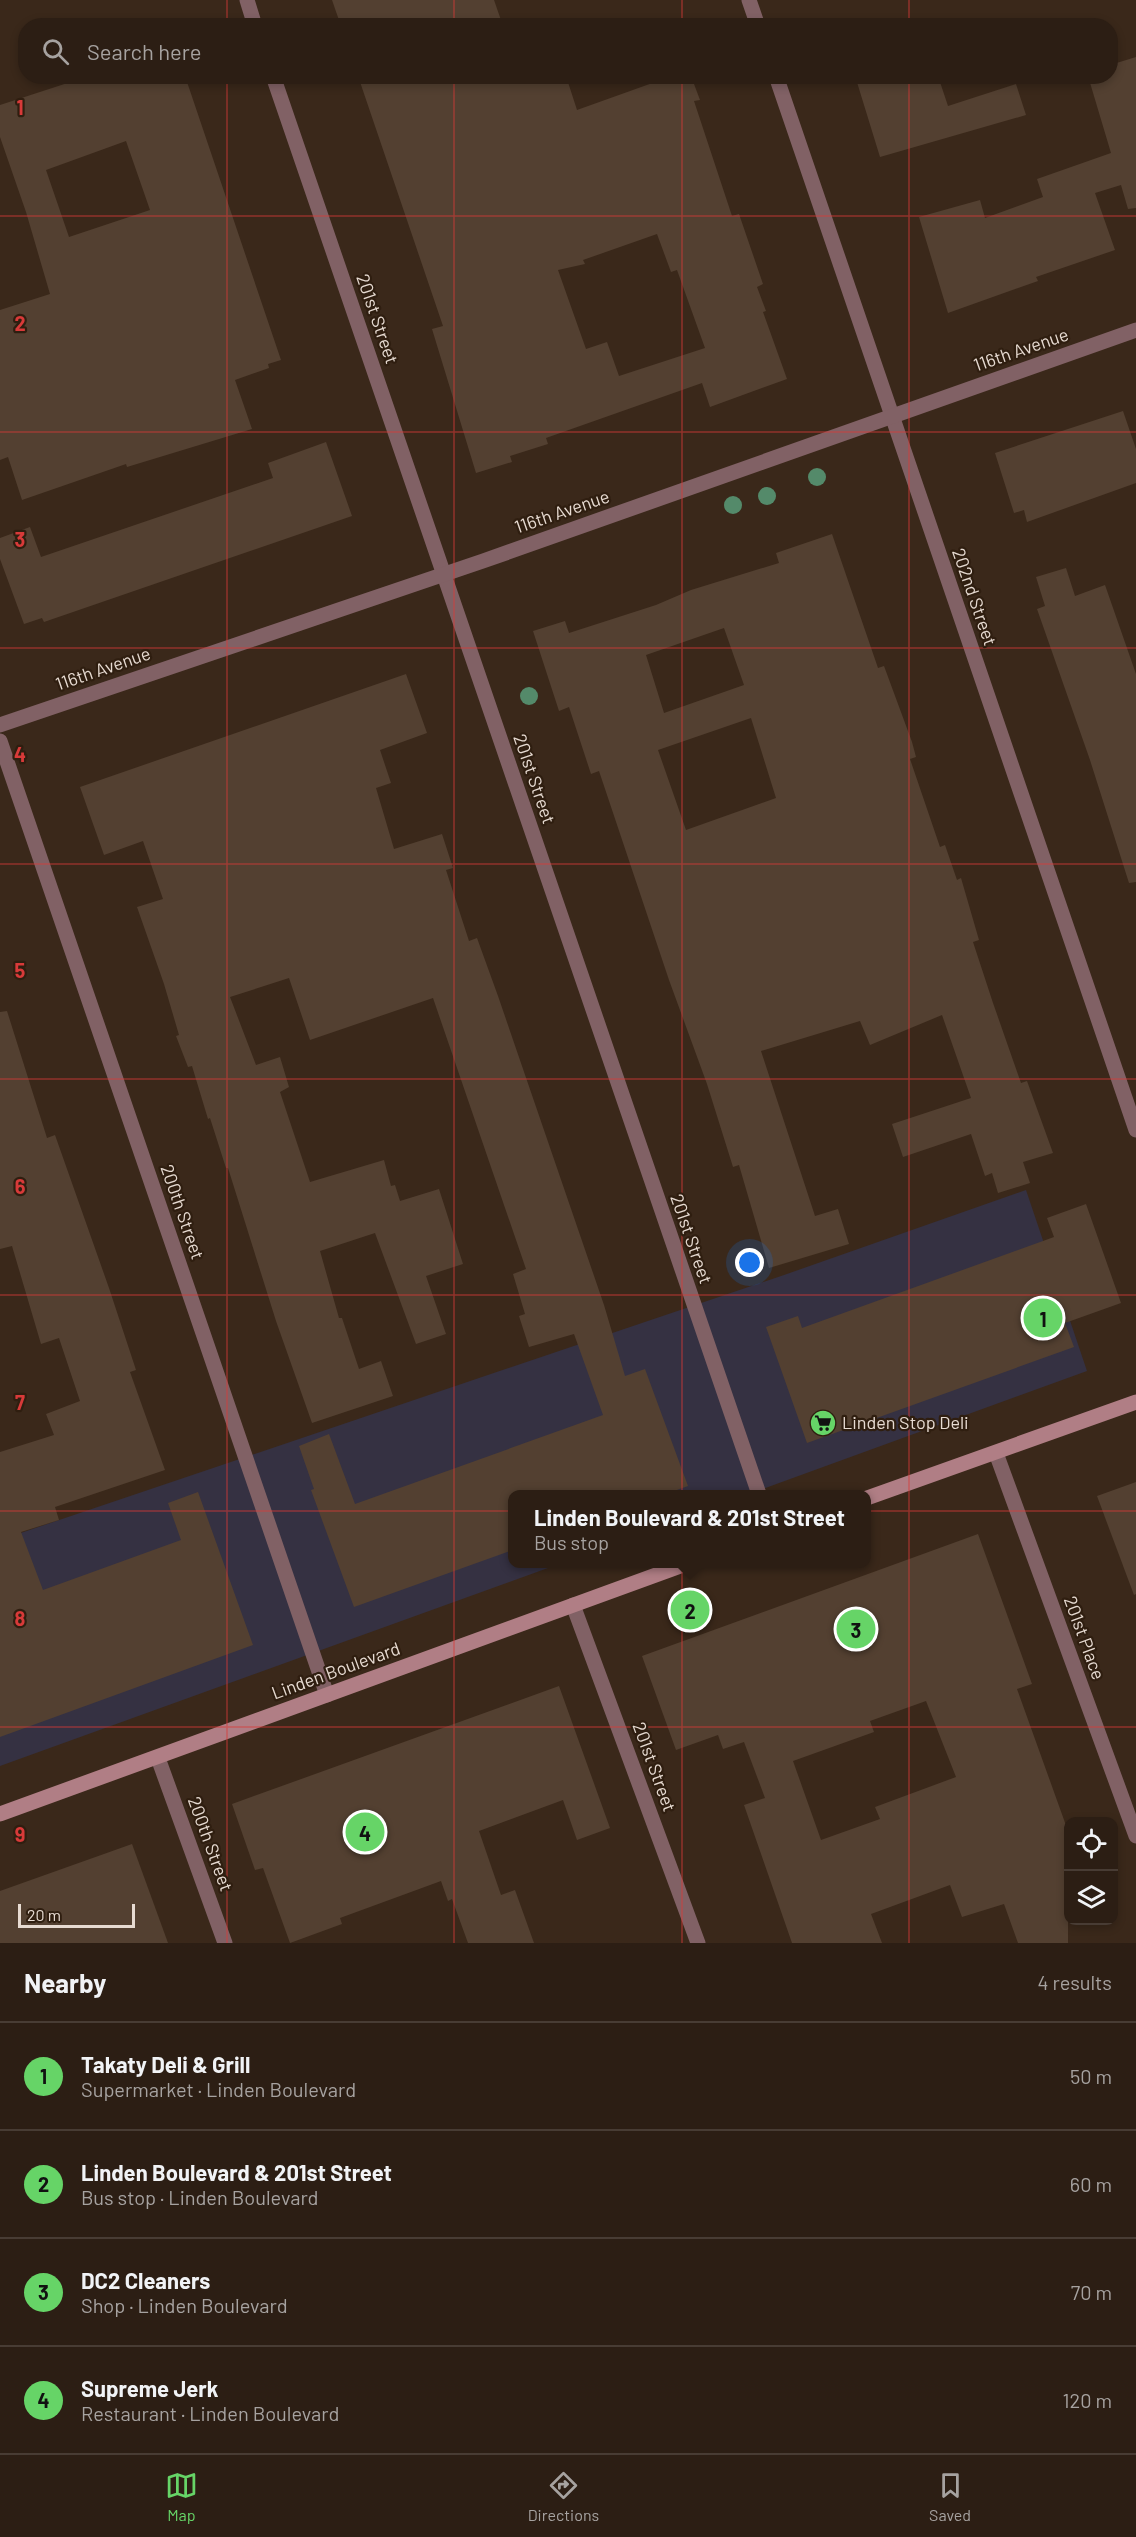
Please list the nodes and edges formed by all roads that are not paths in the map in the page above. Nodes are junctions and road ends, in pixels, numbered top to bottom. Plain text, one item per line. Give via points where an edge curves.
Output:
1 (247, 0) edge
2 (749, 0) edge
3 (253, 18) edge
4 (755, 18) edge
5 (276, 84) edge
6 (779, 84) edge
7 (1136, 330) edge
8 (892, 416) junction
9 (444, 574) junction
10 (0, 725) edge
11 (0, 741) edge
12 (1136, 1130) edge
13 (1136, 1402) edge
14 (996, 1453) junction
15 (758, 1490) edge
16 (871, 1497) edge
17 (673, 1568) edge
18 (573, 1605) junction
19 (327, 1695) junction
20 (158, 1758) junction
21 (0, 1814) edge
22 (1136, 1836) edge
23 (225, 1943) edge
24 (698, 1943) edge

1 - 3 street
2 - 4 street
5 - 9 street, 201st Street
6 - 8 street, 202nd Street
7 - 8 street, 116th Avenue
8 - 9 street, 116th Avenue
8 - 12 street, 202nd Street
9 - 10 street, 116th Avenue
9 - 15 street, 201st Street
11 - 19 street, 200th Street
13 - 14 main road
14 - 16 main road
14 - 22 street, 201st Place
17 - 18 main road, Linden Boulevard
18 - 19 main road, Linden Boulevard
18 - 24 street, 201st Street
19 - 20 main road, Linden Boulevard
20 - 21 main road, Linden Boulevard
20 - 23 street, 200th Street

